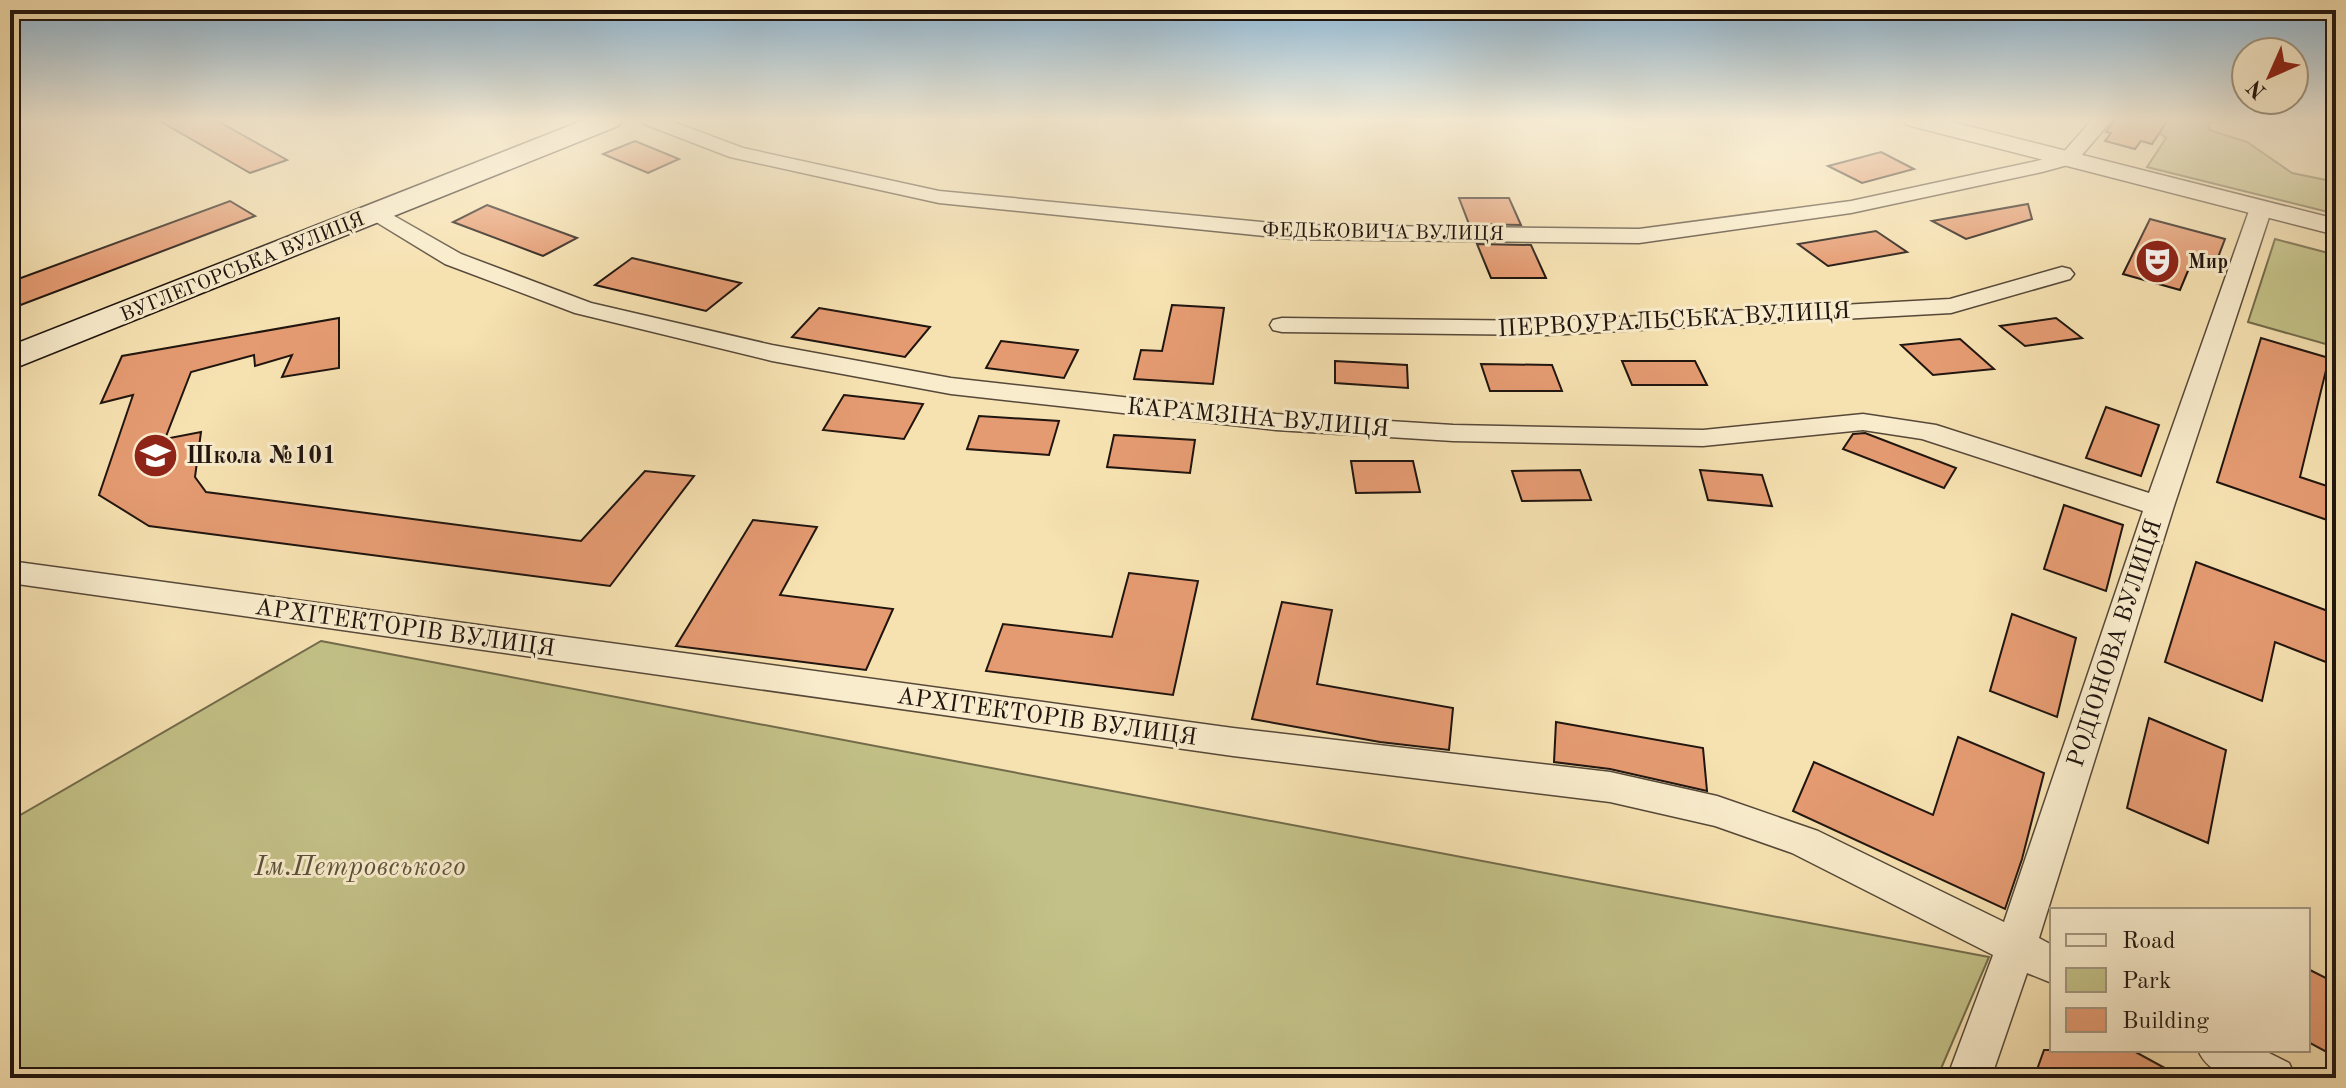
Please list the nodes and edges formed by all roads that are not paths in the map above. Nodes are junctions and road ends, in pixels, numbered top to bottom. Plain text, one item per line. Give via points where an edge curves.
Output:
1 (482, 171) edge
2 (819, 171) edge
3 (2015, 171) edge
4 (2114, 171) edge
5 (2261, 208) junction
6 (374, 214) junction
7 (2336, 227) edge
8 (2062, 274) dead end
9 (1282, 325) dead end
10 (10, 359) edge
11 (2159, 506) junction
12 (10, 572) edge
13 (2016, 946) junction
14 (2050, 964) edge
15 (2223, 1052) edge
16 (1969, 1078) edge
17 (2274, 1078) edge

1 - 6 main road, ВУГЛЕГОРСЬКА ВУЛИЦЯ
2 - 3 street, ФЕДЬКОВИЧА ВУЛИЦЯ via 939,197 1293,232 1639,236 1851,207
4 - 5 street
5 - 7 street
5 - 11 street, РОДІОНОВА ВУЛИЦЯ
6 - 10 main road, ВУГЛЕГОРСЬКА ВУЛИЦЯ
6 - 11 street, КАРАМЗІНА ВУЛИЦЯ via 453,259 583,308 772,353 951,386 1276,422 1453,433 1703,438 1863,422 1926,431
8 - 9 street, ПЕРВОУРАЛЬСЬКА ВУЛИЦЯ via 1951,306 1548,328
11 - 13 street, РОДІОНОВА ВУЛИЦЯ
12 - 13 street, АРХІТЕКТОРІВ ВУЛИЦЯ via 1233,742 1610,787 1717,811 1805,842
13 - 14 street, АРХІТЕКТОРІВ ВУЛИЦЯ
13 - 16 street, РОДІОНОВА ВУЛИЦЯ
15 - 17 street

